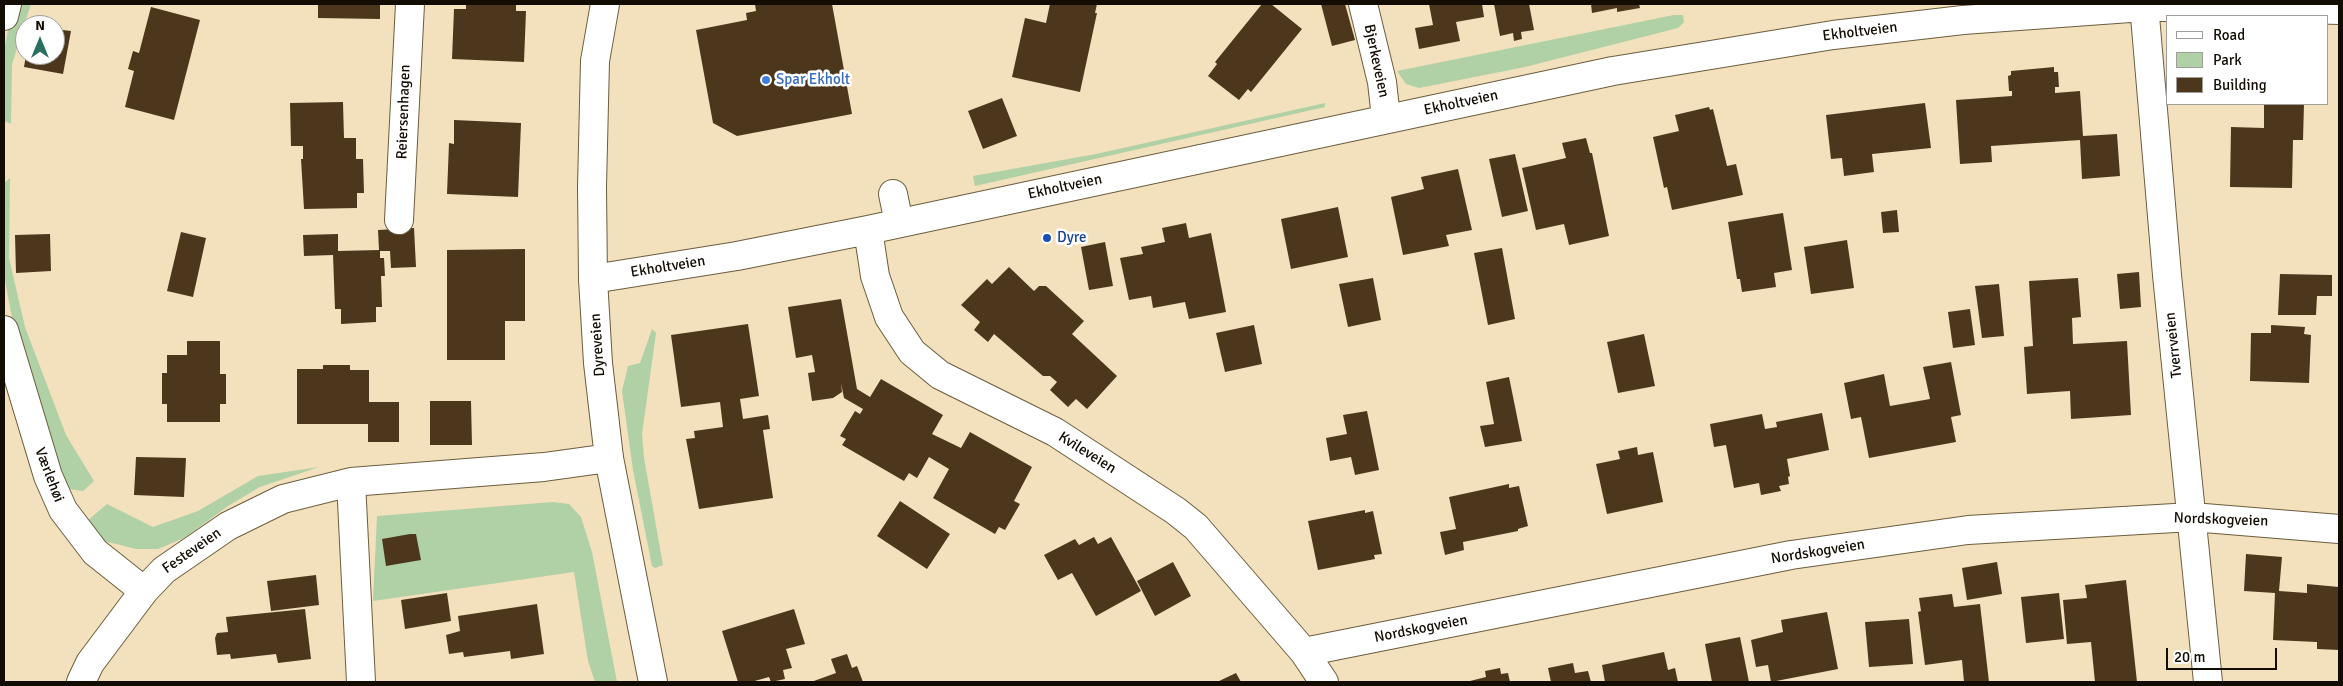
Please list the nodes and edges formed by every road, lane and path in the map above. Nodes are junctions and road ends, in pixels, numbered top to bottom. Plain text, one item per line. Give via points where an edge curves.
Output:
1 (7, 4) edge
2 (410, 4) edge
3 (605, 4) edge
4 (1363, 4) edge
5 (2144, 5) edge
6 (2339, 10) edge
7 (4, 16) edge
8 (1386, 118) junction
9 (893, 194) dead end
10 (399, 220) dead end
11 (899, 224) junction
12 (868, 230) junction
13 (593, 279) junction
14 (4, 330) edge
15 (609, 458) junction
16 (350, 482) junction
17 (2192, 517) junction
18 (2339, 529) edge
19 (144, 591) junction
20 (1304, 652) junction
21 (81, 682) edge
22 (361, 682) edge
23 (653, 682) edge
24 (1324, 682) edge
25 (2208, 682) edge

1 - 7 street
2 - 10 street, Reiersenhagen
3 - 13 street, Dyreveien via 596,61
4 - 8 street, Bjerkeveien via 1382,82
5 - 6 street, Ekholtveien
5 - 8 street, Ekholtveien via 1833,35 1613,70
5 - 17 street, Tverrveien
8 - 11 street, Ekholtveien
9 - 11 street
11 - 12 street, Ekholtveien
12 - 13 street, Ekholtveien via 737,256
12 - 20 street, Kvileveien via 875,276 889,317 912,352 940,375 1055,432 1176,511 1196,527
13 - 15 street, Dyreveien
14 - 19 street, Værlehøi via 31,426 63,510 95,552
15 - 16 street, Festeveien via 544,467
15 - 23 street, Dyreveien
16 - 19 street, Festeveien via 283,499 228,526 164,570
16 - 22 street
17 - 18 street, Nordskogveien
17 - 20 street, Nordskogveien via 1968,530 1792,555
17 - 25 street, Tverrveien
19 - 21 street, Festeveien via 90,663
20 - 24 street, Kvileveien

